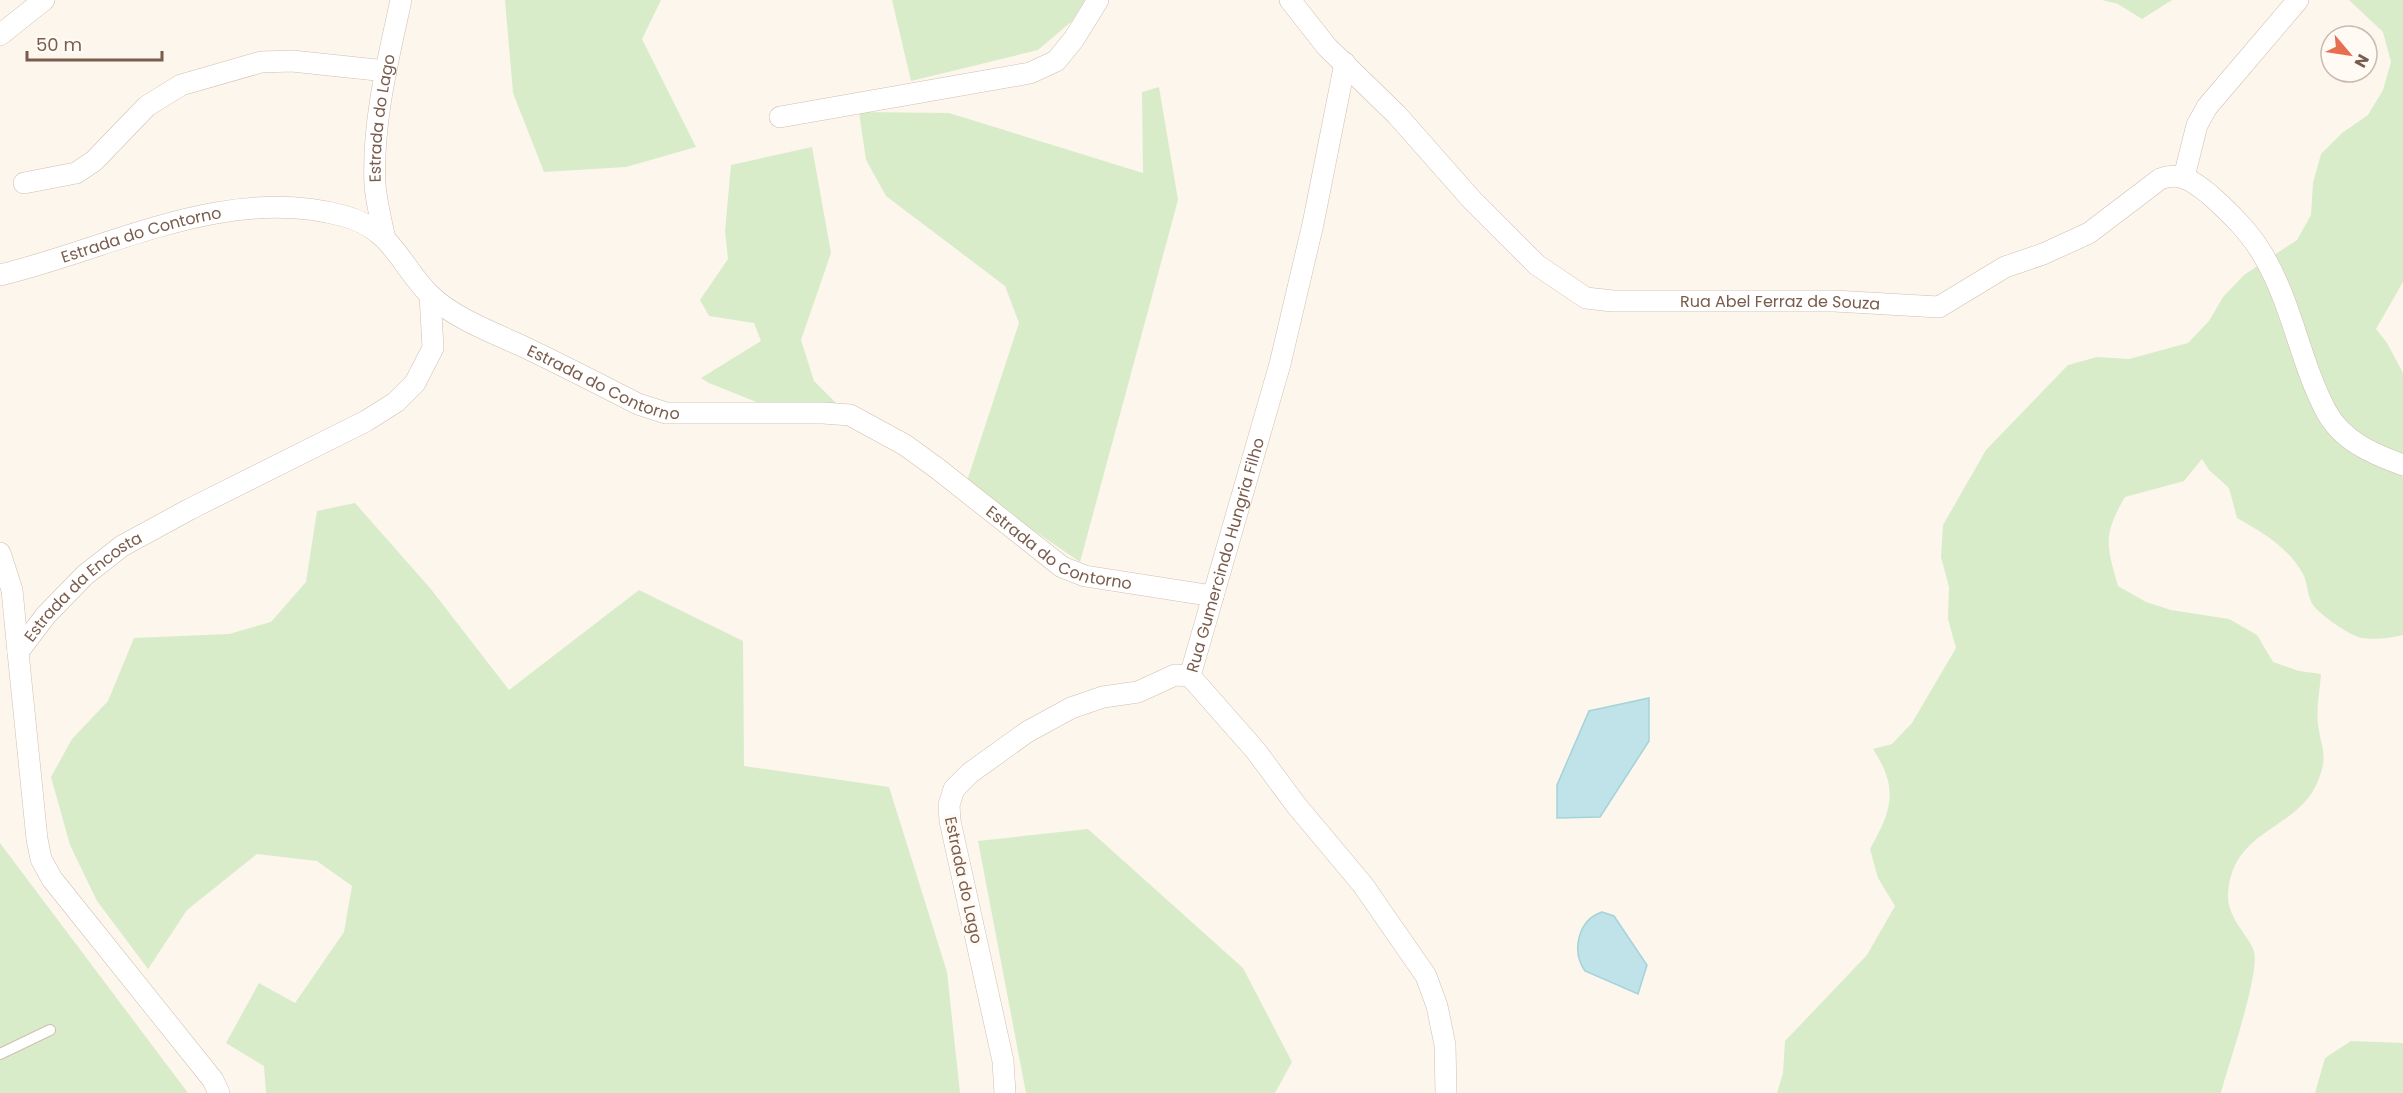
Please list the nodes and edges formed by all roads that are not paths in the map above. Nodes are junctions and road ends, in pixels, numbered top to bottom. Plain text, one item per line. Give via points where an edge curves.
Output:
1 (44, 0) edge
2 (401, 0) edge
3 (1098, 0) edge
4 (1290, 0) edge
5 (2298, 0) edge
6 (0, 35) edge
7 (1345, 63) junction
8 (386, 71) junction
9 (780, 117) dead end
10 (2184, 177) junction
11 (24, 183) dead end
12 (384, 235) junction
13 (0, 275) edge
14 (430, 295) junction
15 (2403, 465) edge
16 (0, 553) edge
17 (1213, 596) junction
18 (18, 652) junction
19 (1190, 676) junction
20 (50, 1030) dead end
21 (0, 1054) edge
22 (219, 1093) edge
23 (1005, 1093) edge
24 (1446, 1093) edge

1 - 6 street
2 - 8 street, Estrada do Lago
3 - 9 street via 1056,61 1030,73
4 - 7 street
5 - 10 street via 2206,107 2197,125
7 - 10 street, Rua Abel Ferraz de Souza via 1537,265 1587,298 1834,301 1939,307 2005,267 2054,250 2089,232 2160,179 2171,175
7 - 17 street, Rua Gumercindo Hungria Filho via 1280,364
8 - 11 street via 261,62 181,85 147,106 94,161 76,173
8 - 12 street, Estrada do Lago via 375,185
10 - 15 street via 2215,200 2264,255 2327,412 2348,438
12 - 13 street, Estrada do Contorno via 346,217 306,209 208,214
12 - 14 street, Estrada do Contorno
14 - 17 street, Estrada do Contorno via 497,335 654,411 849,415 938,468 1062,567 1085,576
14 - 18 street, Estrada da Encosta via 433,348 416,383 396,402 122,546 85,575 46,615
16 - 18 street via 12,590
17 - 19 street, Rua Gumercindo Hungria Filho
18 - 22 street, Estrada da Encosta via 41,859 51,879 213,1080
19 - 23 street, Estrada do Lago via 1175,675 1138,692 1103,697 1071,708 1027,732 954,789 950,821 1003,1061
19 - 24 street, Rua Gumercindo Hungria Filho via 1256,751 1363,885 1426,976 1445,1045
20 - 21 lane

